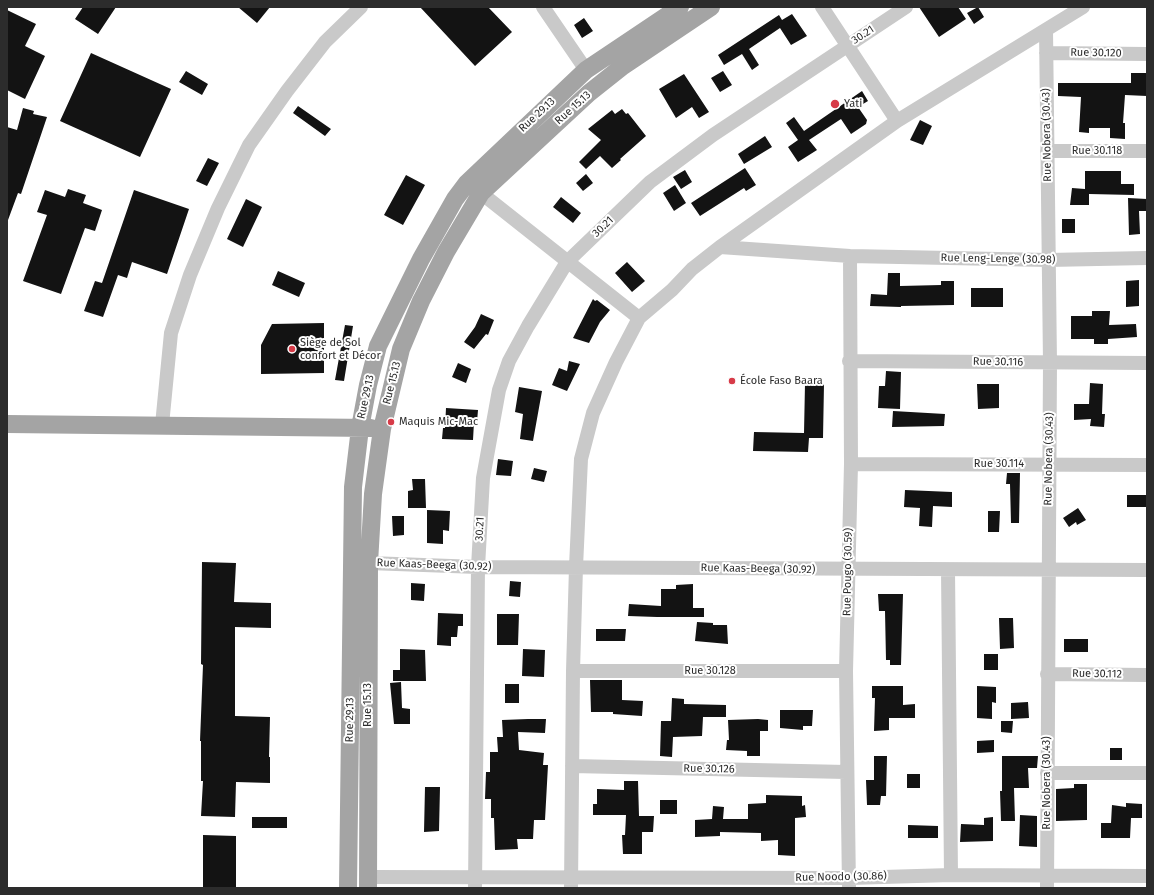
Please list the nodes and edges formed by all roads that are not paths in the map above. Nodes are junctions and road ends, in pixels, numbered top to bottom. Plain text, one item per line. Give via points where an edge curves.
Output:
1 (361, 7) edge
2 (543, 7) edge
3 (680, 7) edge
4 (711, 7) edge
5 (822, 7) edge
6 (906, 7) edge
7 (1083, 7) edge
8 (1046, 30) junction
9 (847, 45) junction
10 (1046, 52) junction
11 (1147, 54) edge
12 (586, 70) junction
13 (897, 122) junction
14 (1047, 151) junction
15 (1147, 151) edge
16 (481, 193) junction
17 (720, 247) junction
18 (850, 256) junction
19 (1147, 258) edge
20 (1048, 260) junction
21 (567, 262) junction
22 (639, 318) junction
23 (849, 361) junction
24 (1050, 362) junction
25 (1147, 363) edge
26 (7, 424) edge
27 (162, 425) junction
28 (360, 428) junction
29 (382, 429) junction
30 (851, 464) junction
31 (1049, 464) junction
32 (1147, 465) edge
33 (369, 563) junction
34 (478, 567) junction
35 (576, 567) junction
36 (848, 570) junction
37 (948, 570) junction
38 (1048, 570) junction
39 (1147, 570) edge
40 (573, 671) junction
41 (846, 671) junction
42 (1047, 674) junction
43 (1147, 675) edge
44 (572, 766) junction
45 (846, 772) junction
46 (1047, 773) junction
47 (1147, 773) edge
48 (951, 875) junction
49 (1147, 876) edge
50 (1047, 882) edge
51 (368, 883) edge
52 (475, 883) edge
53 (571, 883) edge
54 (849, 883) edge
55 (348, 888) edge

1 - 27 street via 325,42 287,91 249,145 218,208 190,275 171,333
2 - 12 street
3 - 12 main road, Rue 29.13
4 - 16 main road, Rue 15.13 via 623,66 589,93
5 - 9 street
6 - 9 street, 30.21 / 30.21
7 - 8 street
8 - 10 street, Rue Nobera (30.43)
8 - 13 street
9 - 13 street
9 - 21 street, 30.21 / 30.21 via 713,135 650,182
10 - 11 street, Rue 30.120
10 - 14 street, Rue Nobera (30.43)
12 - 28 main road, Rue 29.13 via 468,183 448,211 378,346
13 - 17 street
14 - 15 street, Rue 30.118
14 - 20 street, Rue Nobera (30.43)
16 - 21 street
16 - 29 main road, Rue 15.13 via 446,252 401,348
17 - 18 street, Rue Leng-Lenge (30.98)
17 - 22 street
18 - 20 street, Rue Leng-Lenge (30.98)
18 - 23 street, Rue Pougo (30.59)
19 - 20 street, Rue Leng-Lenge (30.98)
20 - 24 street, Rue Nobera (30.43)
21 - 22 street
21 - 34 street, 30.21 / 30.21 via 509,361 499,390 483,478
22 - 35 street via 593,413 581,459
23 - 24 street, Rue 30.116
23 - 30 street, Rue Pougo (30.59)
24 - 25 street, Rue 30.116
24 - 31 street, Rue Nobera (30.43)
26 - 27 main road
27 - 28 main road
28 - 29 main road
28 - 55 main road, Rue 29.13 via 352,502
29 - 33 main road, Rue 15.13 via 373,494
30 - 31 street, Rue 30.114
30 - 36 street, Rue Pougo (30.59)
31 - 32 street, Rue 30.114
31 - 38 street, Rue Nobera (30.43)
33 - 34 street, Rue Kaas-Beega (30.92)
33 - 51 main road, Rue 15.13
34 - 35 street, Rue Kaas-Beega (30.92)
34 - 52 street, 30.21
35 - 36 street, Rue Kaas-Beega (30.92)
35 - 40 street
36 - 37 street, Rue Kaas-Beega (30.92)
36 - 41 street, Rue Pougo (30.59)
37 - 38 street, Rue Kaas-Beega (30.92)
37 - 48 street
38 - 39 street, Rue Kaas-Beega (30.92)
38 - 42 street, Rue Nobera (30.43)
40 - 41 street, Rue 30.128
40 - 44 street
41 - 45 street, Rue Pougo (30.59)
42 - 43 street, Rue 30.112
42 - 46 street, Rue Nobera (30.43)
44 - 45 street, Rue 30.126
44 - 53 street
45 - 54 street, Rue Pougo (30.59)
46 - 47 street
46 - 50 street, Rue Nobera (30.43)
48 - 50 street, Rue Noodo (30.86)
48 - 54 street, Rue Noodo (30.86)
49 - 50 street, Rue Noodo (30.86)
51 - 52 street, Rue Noodo (30.86)
52 - 53 street, Rue Noodo (30.86)
53 - 54 street, Rue Noodo (30.86)

